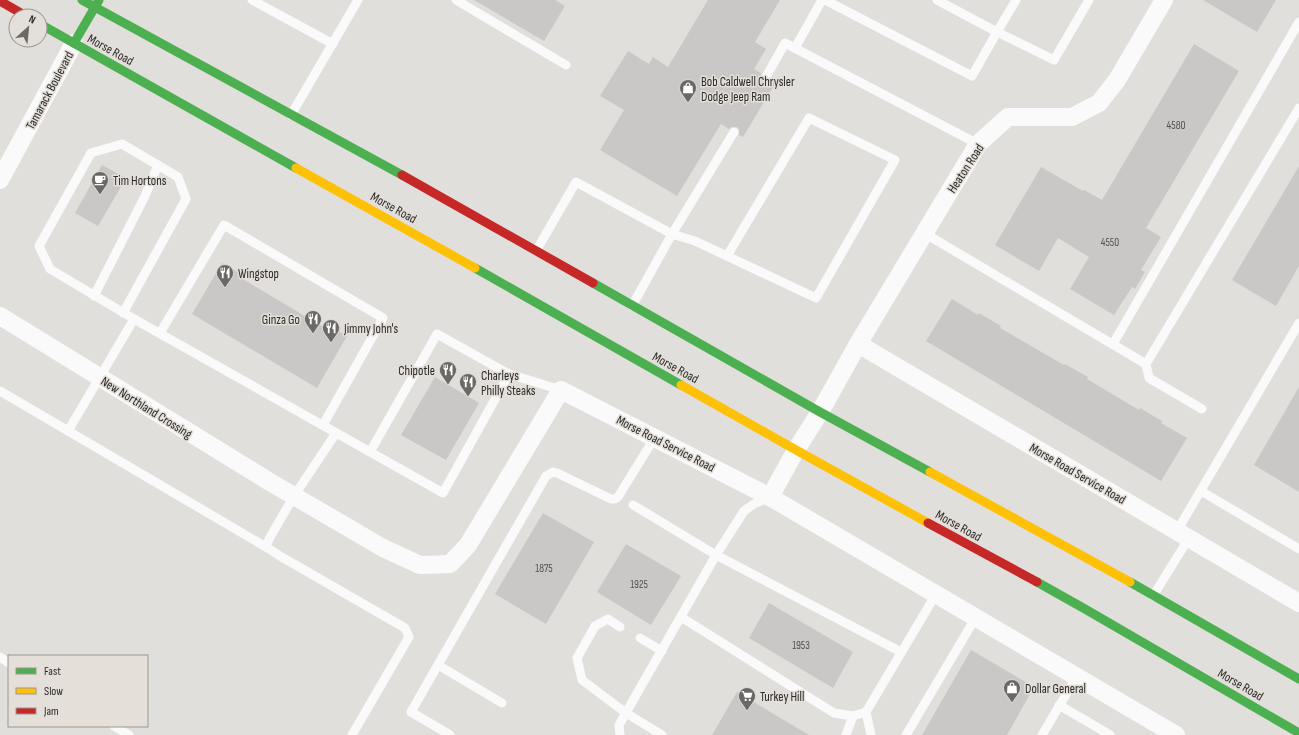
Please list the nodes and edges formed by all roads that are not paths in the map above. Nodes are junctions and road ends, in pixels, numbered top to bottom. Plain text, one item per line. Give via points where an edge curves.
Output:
1 (82, 0) edge
2 (252, 0) edge
3 (358, 0) edge
4 (456, 0) edge
5 (824, 0) edge
6 (937, 0) edge
7 (1016, 0) edge
8 (1089, 0) edge
9 (1164, 0) edge
10 (0, 1) edge
11 (838, 3) edge
12 (97, 4) edge
13 (12, 8) edge
14 (1299, 22) edge
15 (48, 28) edge
16 (997, 32) junction
17 (74, 43) junction
18 (332, 44) junction
19 (795, 48) junction
20 (566, 65) dead end
21 (766, 76) dead end
22 (1299, 108) edge
23 (291, 115) junction
24 (734, 132) dead end
25 (978, 144) junction
26 (158, 165) junction
27 (0, 180) edge
28 (924, 233) junction
29 (672, 234) junction
30 (536, 251) junction
31 (727, 256) junction
32 (94, 296) junction
33 (632, 306) junction
34 (123, 313) junction
35 (0, 316) edge
36 (134, 319) junction
37 (1299, 323) edge
38 (160, 333) junction
39 (858, 344) junction
40 (1113, 344) junction
41 (1146, 364) junction
42 (509, 374) junction
43 (100, 378) junction
44 (561, 390) junction
45 (0, 391) edge
46 (1202, 409) dead end
47 (820, 412) junction
48 (323, 425) junction
49 (68, 431) junction
50 (336, 433) junction
51 (655, 437) junction
52 (796, 450) junction
53 (370, 452) junction
54 (1201, 491) junction
55 (294, 496) junction
56 (770, 497) junction
57 (633, 505) dead end
58 (1183, 535) junction
59 (266, 547) junction
60 (1299, 549) edge
61 (716, 555) junction
62 (936, 594) junction
63 (1153, 596) junction
64 (1299, 603) edge
65 (681, 617) junction
66 (976, 617) junction
67 (620, 626) dead end
68 (640, 638) dead end
69 (662, 651) junction
70 (901, 652) junction
71 (438, 665) junction
72 (1077, 676) junction
73 (1299, 679) edge
74 (502, 703) dead end
75 (1059, 705) junction
76 (1260, 710) junction
77 (866, 712) junction
78 (626, 713) junction
79 (1280, 713) dead end
80 (853, 716) junction
81 (116, 727) edge
82 (1299, 732) edge
83 (129, 735) edge
84 (352, 735) edge
85 (450, 735) edge
86 (620, 735) edge
87 (662, 735) edge
88 (846, 735) edge
89 (871, 735) edge
90 (906, 735) edge
91 (1042, 735) edge
92 (1110, 735) edge
93 (1176, 735) edge

1 - 12 main road
2 - 18 lane
3 - 18 lane
4 - 20 lane
5 - 11 lane
5 - 19 lane
6 - 16 lane
7 - 16 lane
8 - 16 lane via 1054,60
9 - 25 street, Heaton Road via 1117,80 1099,103 1072,117 1008,117
10 - 13 main road
11 - 16 lane via 972,76
12 - 17 main road, Tamarack Boulevard
12 - 23 main road
14 - 40 lane
15 - 17 main road, Morse Road
17 - 27 street, Tamarack Boulevard
17 - 52 main road, Morse Road
18 - 23 lane
19 - 21 lane via 785,43
19 - 25 lane
22 - 41 lane
23 - 30 main road
24 - 29 lane
25 - 28 street, Heaton Road
26 - 32 lane
26 - 32 lane via 122,144 91,153 39,246 50,269
26 - 34 lane via 178,177 186,199
28 - 39 street, Heaton Road
28 - 40 lane
29 - 30 lane via 576,182
29 - 31 lane via 695,241
29 - 33 lane
30 - 33 main road
31 - 31 lane via 816,298 895,160 809,118
32 - 34 lane
33 - 47 main road
34 - 36 lane
35 - 43 street, New Northland Crossing
36 - 38 lane
36 - 43 lane
37 - 54 lane
38 - 48 lane
38 - 48 lane via 224,225 384,318
39 - 47 street, Heaton Road
39 - 58 street, Morse Road Service Road
40 - 41 lane
41 - 46 lane via 1149,378
42 - 44 lane
42 - 53 lane via 437,334
42 - 53 lane via 443,493
43 - 49 lane
43 - 55 street, New Northland Crossing
44 - 51 street, Morse Road Service Road
44 - 55 street, New Northland Crossing via 468,545 450,564 420,565 384,548
45 - 49 lane
47 - 52 street
47 - 63 main road
48 - 50 lane
49 - 59 lane
50 - 53 lane
50 - 55 lane
51 - 56 street, Morse Road Service Road
51 - 71 lane via 618,498 611,499 557,473 549,473 546,476
52 - 56 street
52 - 76 main road, Morse Road via 1085,609
54 - 58 lane
54 - 60 lane
55 - 59 lane via 268,539
56 - 61 lane via 744,511
56 - 62 street, Morse Road Service Road
57 - 61 lane
58 - 63 lane
58 - 64 street, Morse Road Service Road
59 - 84 lane via 405,628 410,637
61 - 65 lane
61 - 70 lane
62 - 66 street, Morse Road Service Road
62 - 70 lane
63 - 73 main road
65 - 69 lane
65 - 80 lane via 834,713
66 - 72 street, Morse Road Service Road
66 - 90 lane
67 - 78 lane via 608,619 595,626 577,658 582,680
68 - 69 lane
69 - 78 lane
70 - 77 lane
71 - 74 lane
71 - 85 lane via 411,712
72 - 75 lane
72 - 93 street, Morse Road Service Road
75 - 91 lane
75 - 92 lane
76 - 79 main road
76 - 82 main road, Morse Road
77 - 80 lane
77 - 89 lane
78 - 86 lane via 619,726
78 - 87 lane
80 - 88 lane
81 - 83 lane

